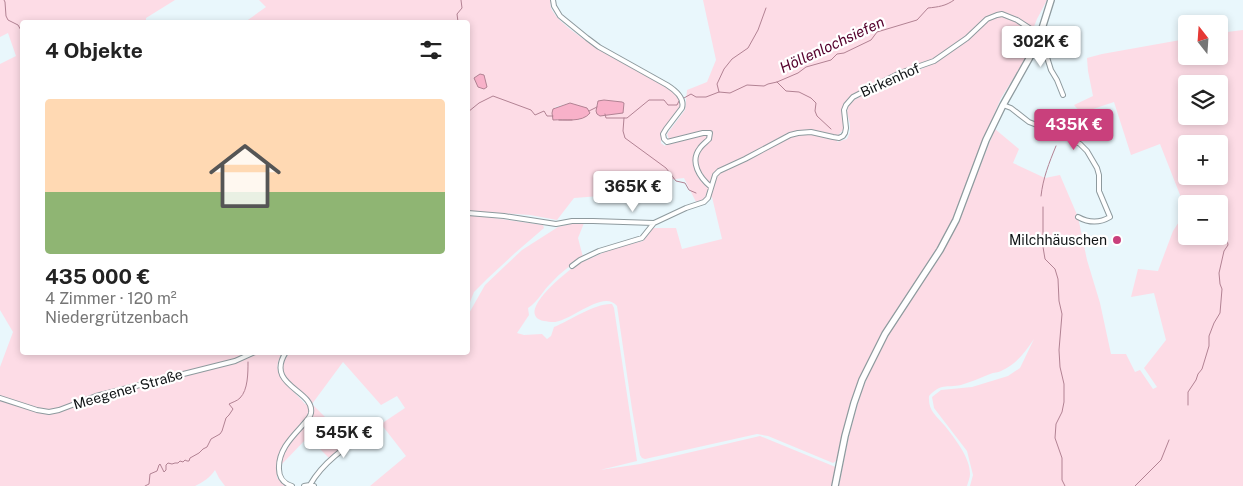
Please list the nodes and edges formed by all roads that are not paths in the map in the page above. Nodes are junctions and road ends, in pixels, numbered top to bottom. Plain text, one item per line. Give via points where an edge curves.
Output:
1 (553, 0) edge
2 (1051, 0) edge
3 (1040, 35) junction
4 (1063, 95) dead end
5 (1003, 105) junction
6 (711, 188) junction
7 (470, 213) edge
8 (1078, 217) dead end
9 (654, 223) junction
10 (572, 266) dead end
11 (248, 355) edge
12 (285, 355) edge
13 (0, 398) edge
14 (373, 429) dead end
15 (312, 485) edge
16 (292, 486) edge
17 (304, 486) edge
18 (835, 486) edge

1 - 6 street via 560,16 587,38 667,85 683,100 682,108 663,134 664,139 668,142 710,133 709,140 697,152 695,163 700,177
2 - 3 street
3 - 4 street
3 - 5 street
3 - 6 street, Birkenhof via 1008,16 992,16 942,56 900,73 849,100 844,110 846,128 843,136 833,138 811,132 790,135 720,171 715,175
5 - 8 street via 1029,122 1068,137 1087,151 1097,168 1099,191 1110,217 1095,222
5 - 18 street via 956,220 885,334 862,380 845,436
6 - 9 street, Birkenhof via 704,202
7 - 9 street, Birkenhof via 556,224 593,221
9 - 10 street, Birkenhof via 642,238 599,251
11 - 13 street, Meegener Straße via 49,412
12 - 16 street via 280,371 308,403 311,411 282,452 280,478
14 - 15 street via 337,453 314,477
15 - 17 street

